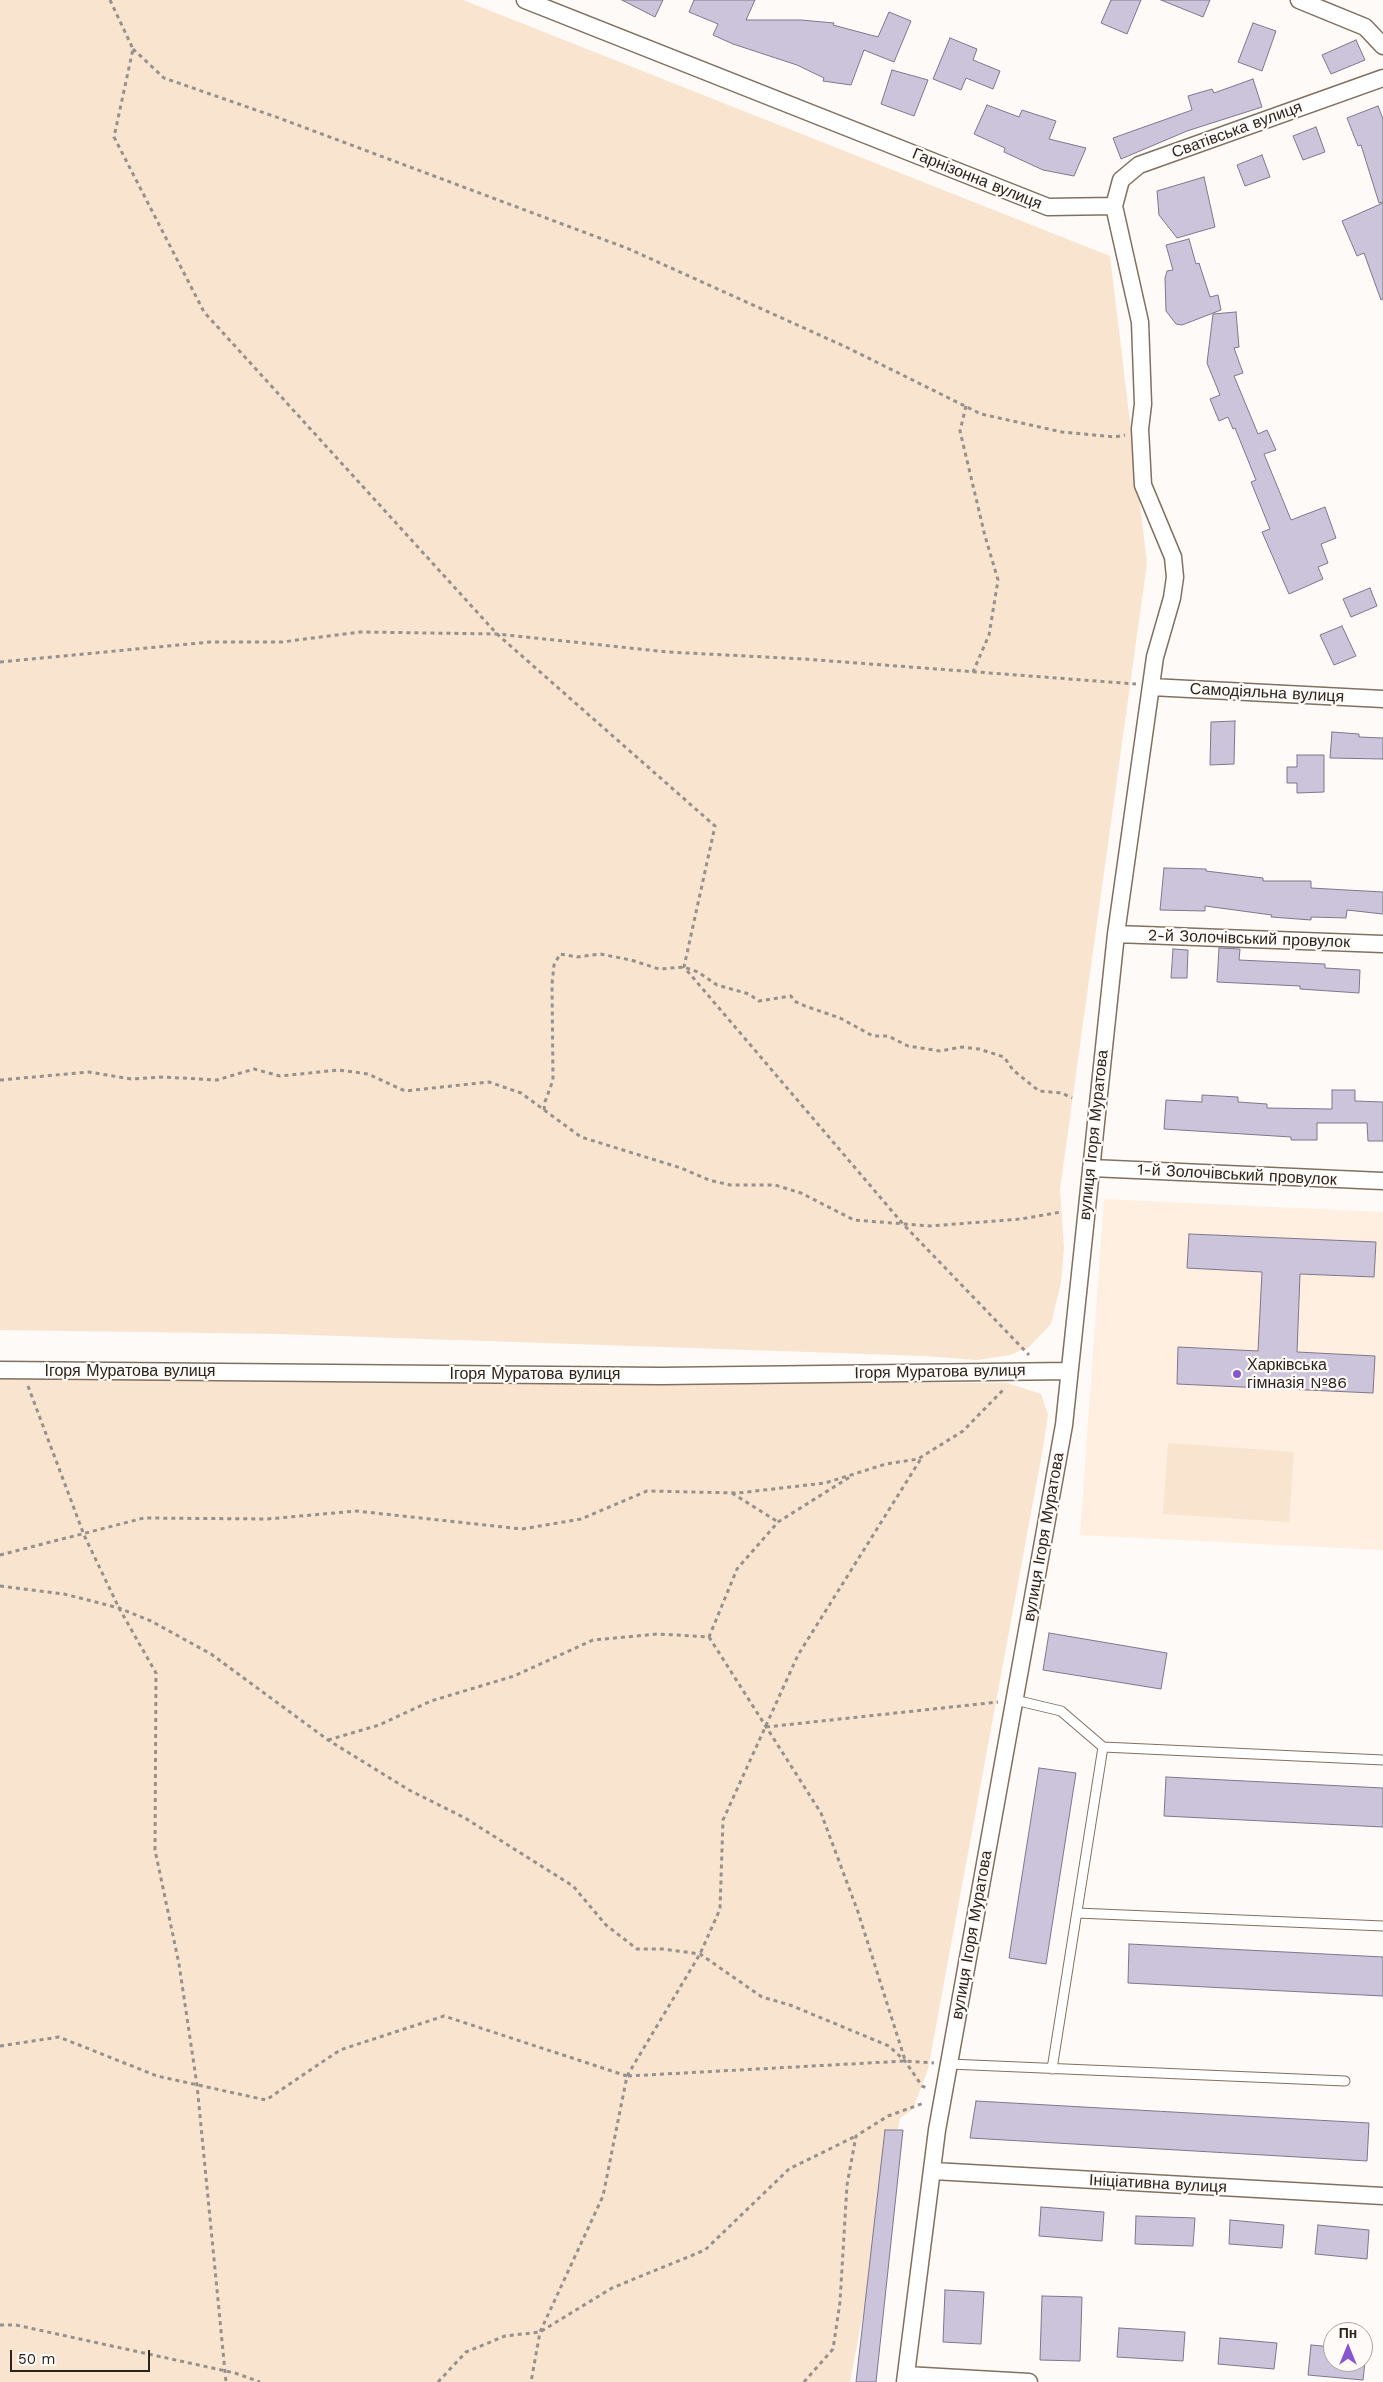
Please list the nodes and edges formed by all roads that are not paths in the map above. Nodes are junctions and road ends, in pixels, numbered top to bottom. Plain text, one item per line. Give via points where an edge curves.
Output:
1 (525, 0) edge
2 (1299, 0) edge
3 (1383, 46) edge
4 (1383, 78) edge
5 (1114, 206) junction
6 (1151, 687) junction
7 (1383, 699) edge
8 (1116, 934) junction
9 (1383, 944) edge
10 (1091, 1168) junction
11 (1383, 1181) edge
12 (0, 1370) edge
13 (1069, 1370) junction
14 (1015, 1700) junction
15 (1103, 1747) junction
16 (1383, 1760) edge
17 (1077, 1913) junction
18 (1383, 1926) edge
19 (949, 2064) junction
20 (1052, 2069) junction
21 (1345, 2081) dead end
22 (933, 2170) junction
23 (1383, 2196) edge
24 (905, 2378) edge
25 (1029, 2382) edge

1 - 5 street, Гарнізонна вулиця via 1048,207
2 - 3 street via 1365,27
4 - 5 street, Сватівська вулиця via 1139,165 1121,180
5 - 6 street via 1140,322 1143,485 1173,557 1172,598 1155,657
6 - 7 street, Самодіяльна вулиця
6 - 8 street, вулиця Ігоря Муратова
8 - 9 street, 2-й Золочівський провулок
8 - 10 street, вулиця Ігоря Муратова
10 - 11 street, 1-й Золочівський провулок
10 - 13 street, вулиця Ігоря Муратова
12 - 13 street, Ігоря Муратова вулиця via 651,1376
13 - 14 street, вулиця Ігоря Муратова via 1064,1425
14 - 15 lane via 1061,1711
14 - 19 street, вулиця Ігоря Муратова
15 - 16 lane
15 - 17 lane
17 - 18 lane
17 - 20 lane
19 - 20 lane
19 - 22 street, вулиця Ігоря Муратова
20 - 21 lane
22 - 23 street, Ініціативна вулиця
22 - 24 street, вулиця Ігоря Муратова
24 - 25 street

